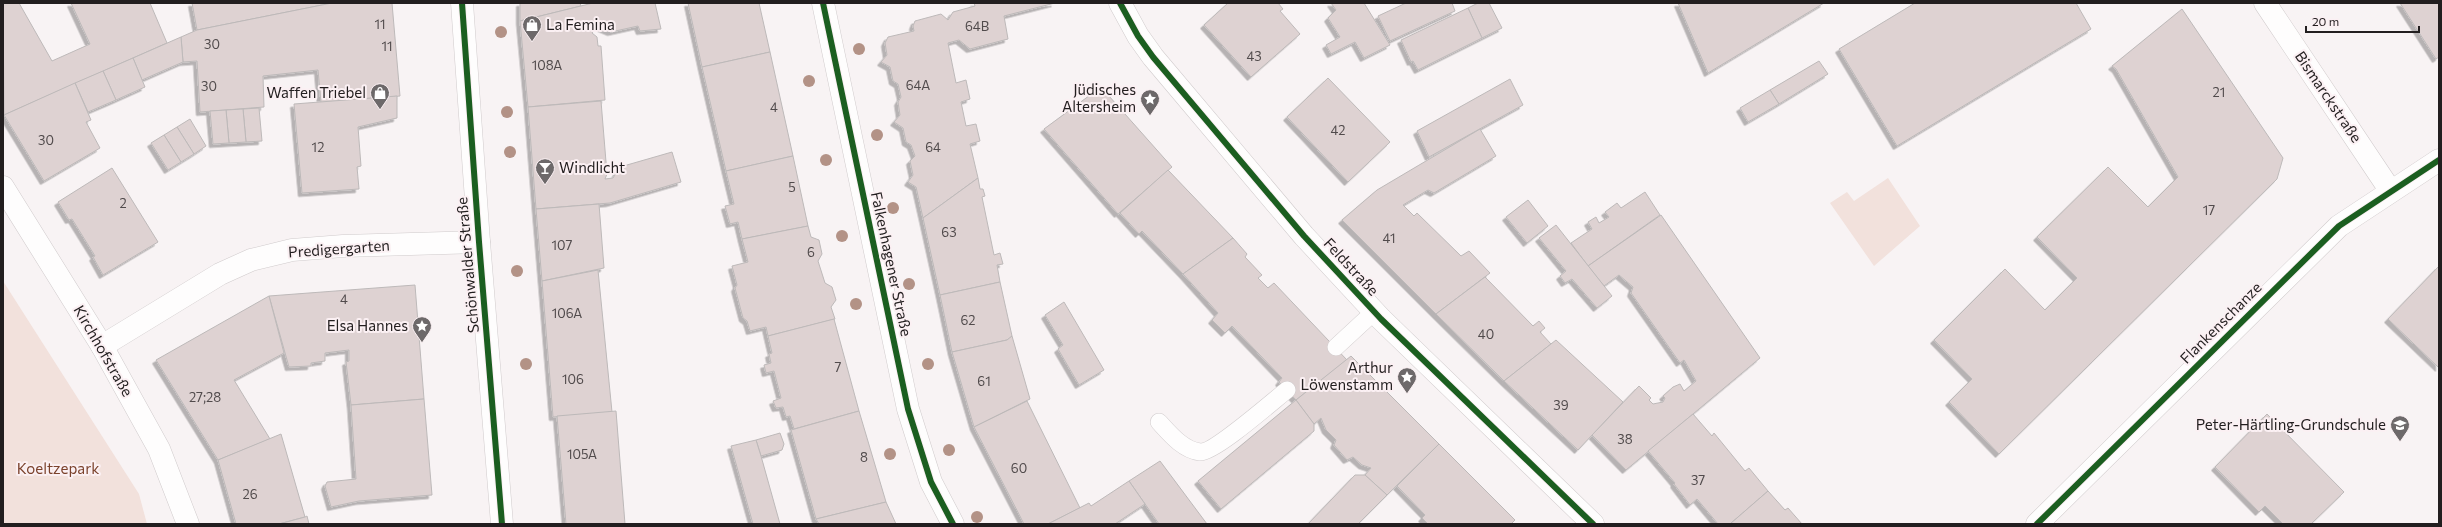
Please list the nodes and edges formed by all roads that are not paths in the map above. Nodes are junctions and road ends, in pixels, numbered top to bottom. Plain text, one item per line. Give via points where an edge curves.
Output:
1 (462, 3) edge
2 (823, 3) edge
3 (1120, 3) edge
4 (2265, 3) edge
5 (2439, 160) edge
6 (3, 187) edge
7 (2390, 190) junction
8 (479, 242) junction
9 (1375, 312) junction
10 (102, 346) junction
11 (1336, 347) dead end
12 (1287, 390) dead end
13 (1159, 422) dead end
14 (188, 524) edge
15 (502, 524) edge
16 (953, 524) edge
17 (1593, 524) edge
18 (2037, 524) edge

1 - 8 street, Schönwalder Straße
2 - 16 street, Falkenhagener Straße via 908,409 931,482
3 - 9 street, Feldstraße via 1146,47 1207,122 1304,236
4 - 7 street, Bismarckstraße
5 - 7 street, Flankenschanze
6 - 10 street, Kirchhofstraße
7 - 18 street, Flankenschanze via 2338,226 2303,259
8 - 10 street, Predigergarten via 292,250 251,260 220,274
8 - 15 street, Schönwalder Straße
9 - 11 lane
9 - 17 street, Feldstraße
10 - 14 street, Kirchhofstraße via 159,449
12 - 13 lane via 1216,446 1202,452 1187,448 1174,439

